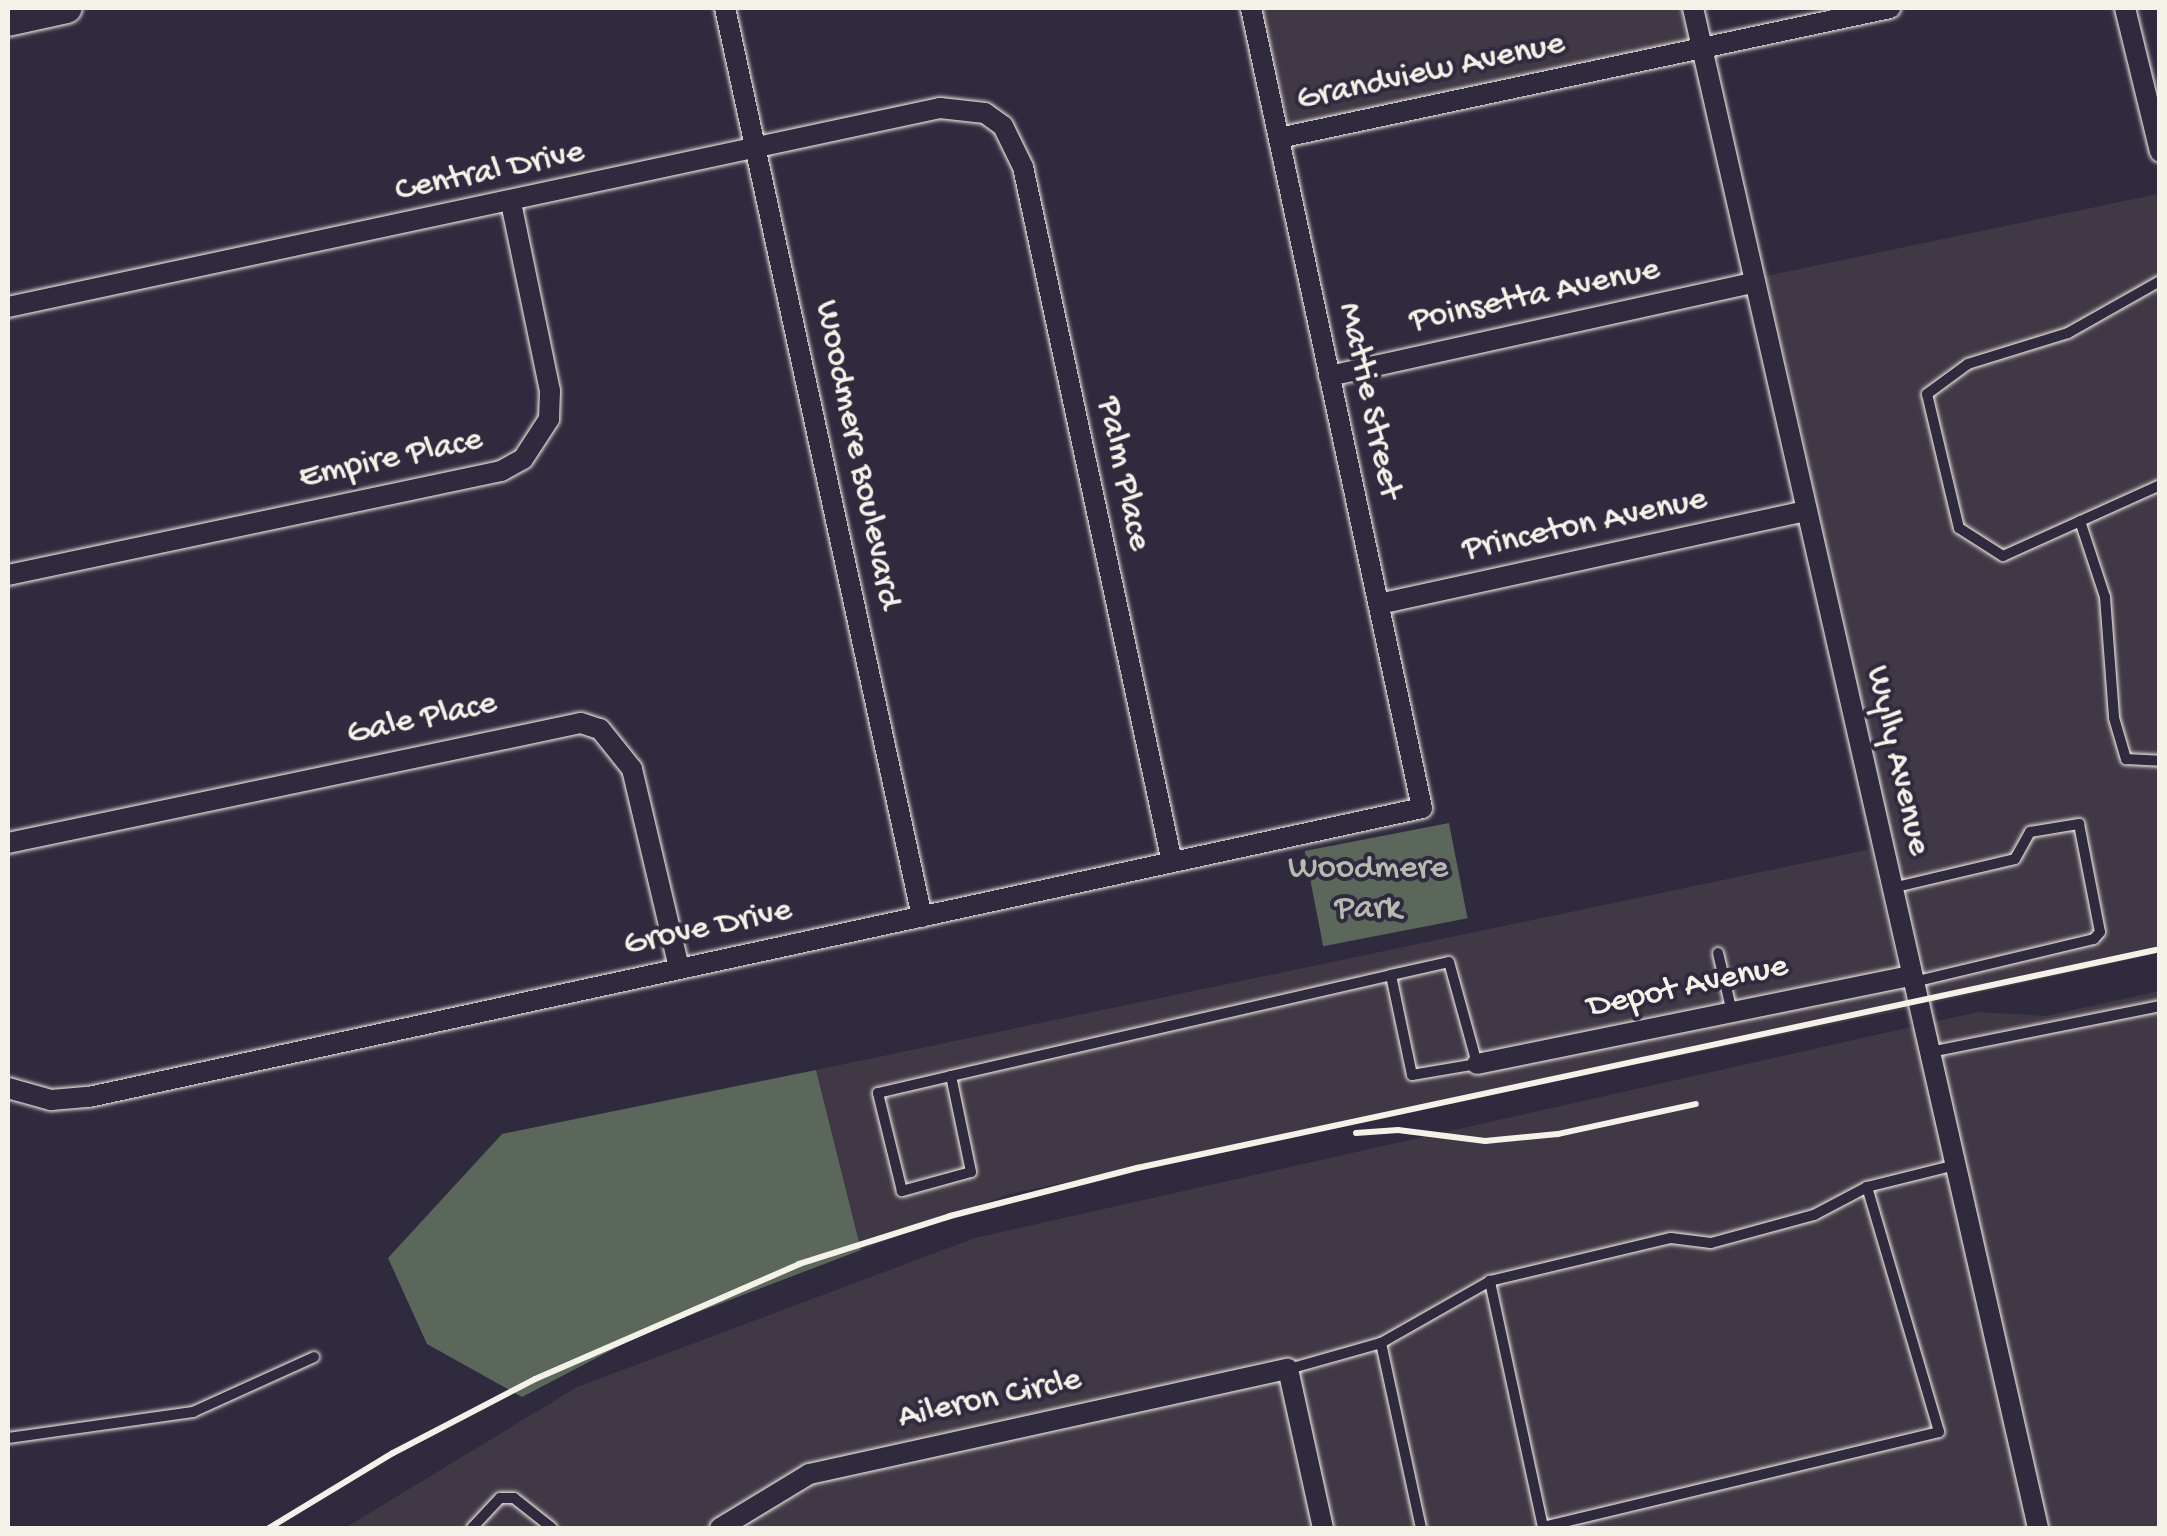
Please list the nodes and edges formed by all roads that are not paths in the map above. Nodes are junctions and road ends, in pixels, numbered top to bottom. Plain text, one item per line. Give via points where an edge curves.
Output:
1 (67, 8) edge
2 (725, 8) edge
3 (1250, 8) edge
4 (1692, 8) edge
5 (1890, 8) edge
6 (2125, 8) edge
7 (8, 21) edge
8 (1702, 50) junction
9 (985, 113) joint
10 (1278, 138) junction
11 (758, 151) junction
12 (2160, 152) edge
13 (511, 202) junction
14 (2160, 281) edge
15 (1755, 282) junction
16 (8, 307) edge
17 (1329, 376) junction
18 (2160, 485) edge
19 (1806, 510) junction
20 (2080, 521) junction
21 (8, 575) edge
22 (1379, 604) junction
23 (2160, 760) edge
24 (1422, 808) joint
25 (8, 843) edge
26 (1172, 862) junction
27 (1892, 888) junction
28 (922, 916) junction
29 (1718, 953) dead end
30 (678, 968) junction
31 (1391, 975) junction
32 (1912, 979) junction
33 (2160, 1006) edge
34 (1732, 1012) junction
35 (1929, 1052) junction
36 (1477, 1064) junction
37 (951, 1076) junction
38 (8, 1088) edge
39 (1955, 1164) junction
40 (1867, 1187) junction
41 (1490, 1281) junction
42 (1381, 1343) junction
43 (314, 1357) dead end
44 (1288, 1369) junction
45 (8, 1438) edge
46 (472, 1528) edge
47 (552, 1528) edge
48 (720, 1528) edge
49 (1323, 1528) edge
50 (1421, 1528) edge
51 (1540, 1528) edge
52 (2038, 1528) edge

1 - 7 main road
2 - 11 street, Woodmere Boulevard
3 - 10 street, Mattie Street
4 - 8 street, Wylly Avenue
5 - 8 street, Grandview Avenue
6 - 12 street
8 - 10 street, Grandview Avenue
8 - 15 street, Wylly Avenue
9 - 11 street, Central Drive via 940,108
9 - 26 street, Palm Place via 1003,126 1023,167
10 - 17 street, Mattie Street
11 - 13 street, Central Drive
11 - 28 street, Woodmere Boulevard
13 - 16 street, Central Drive
13 - 21 street, Empire Place via 550,391 550,420 524,459 501,471
14 - 20 lane via 2068,333 1968,364 1927,394 1960,528 2003,556
15 - 17 street, Poinsetta Avenue
15 - 19 street, Wylly Avenue
17 - 22 street, Mattie Street
18 - 20 lane
19 - 22 street, Princeton Avenue
19 - 27 street, Wylly Avenue
20 - 23 lane via 2106,597 2114,718 2126,759
22 - 24 street, Mattie Street
24 - 26 street, Grove Drive
25 - 30 street, Gale Place via 580,724 600,729 632,769
26 - 28 street, Grove Drive
27 - 32 street, Wylly Avenue
27 - 32 lane via 2015,859 2030,832 2078,824 2100,932 2094,939
28 - 30 street, Grove Drive
29 - 34 lane
30 - 38 street, Grove Drive via 89,1098 51,1100
31 - 36 lane via 1454,964
31 - 36 lane via 1412,1075
31 - 37 lane
32 - 34 street, Depot Avenue
32 - 35 street, Wylly Avenue
33 - 35 lane
34 - 36 street, Depot Avenue
35 - 39 street, Wylly Avenue
37 - 37 lane via 878,1094 902,1191 971,1172
39 - 40 lane
39 - 52 street, Wylly Avenue
40 - 41 lane via 1814,1215 1711,1243 1671,1238
40 - 51 lane via 1939,1432
41 - 42 lane
41 - 51 lane
42 - 44 lane
42 - 50 lane
43 - 45 lane via 193,1412
44 - 48 street, Aileron Circle via 810,1474
44 - 49 street
46 - 47 lane via 500,1498 514,1498

